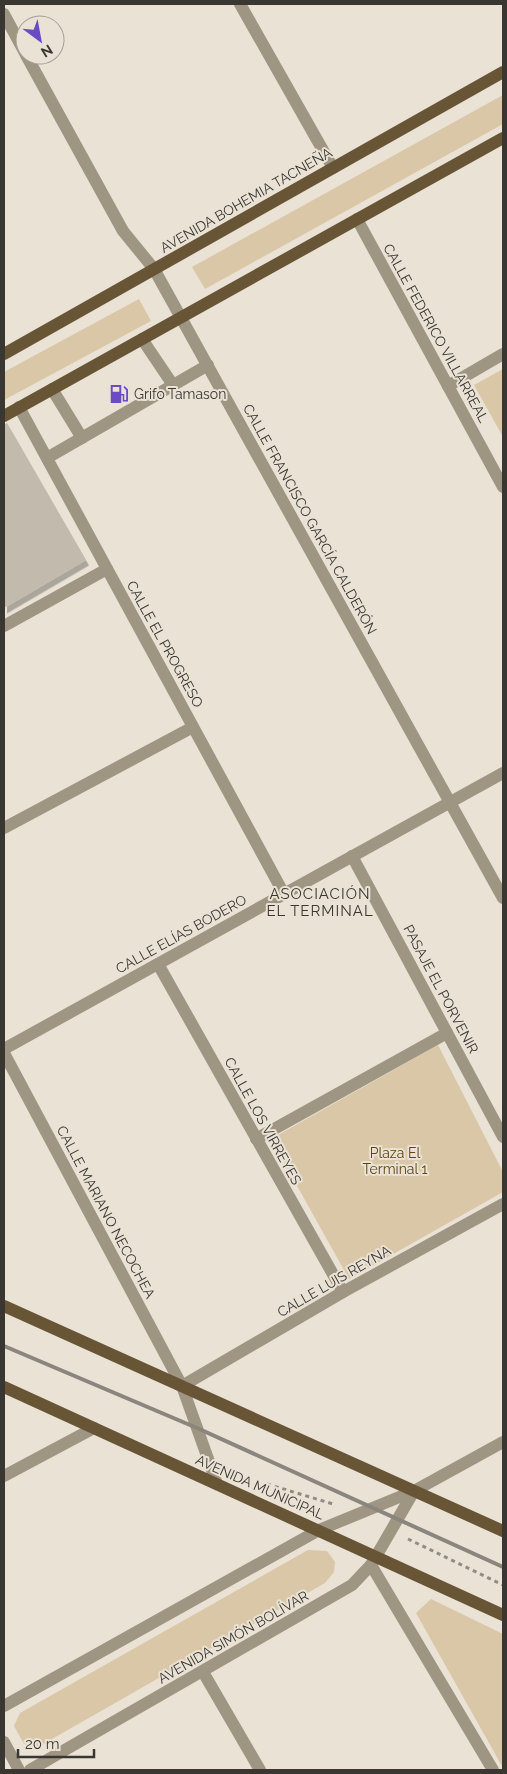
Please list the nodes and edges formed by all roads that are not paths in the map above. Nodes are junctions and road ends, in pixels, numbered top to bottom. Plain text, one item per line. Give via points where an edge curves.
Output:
1 (240, 4) edge
2 (4, 14) edge
3 (15, 34) edge
4 (32, 65) edge
5 (503, 72) edge
6 (503, 138) edge
7 (332, 168) junction
8 (357, 219) junction
9 (154, 269) junction
10 (181, 317) junction
11 (142, 339) junction
12 (4, 354) edge
13 (503, 354) edge
14 (208, 365) junction
15 (173, 385) junction
16 (448, 386) junction
17 (52, 389) junction
18 (19, 407) junction
19 (4, 416) edge
20 (82, 438) junction
21 (46, 458) junction
22 (503, 487) edge
23 (107, 569) junction
24 (4, 626) edge
25 (193, 727) junction
26 (503, 773) edge
27 (450, 802) junction
28 (4, 828) edge
29 (352, 856) junction
30 (284, 894) junction
31 (503, 898) edge
32 (158, 964) junction
33 (447, 1033) junction
34 (4, 1051) edge
35 (503, 1137) edge
36 (256, 1139) junction
37 (503, 1204) edge
38 (343, 1292) junction
39 (4, 1306) edge
40 (182, 1386) junction
41 (4, 1388) edge
42 (94, 1428) junction
43 (503, 1442) edge
44 (4, 1476) edge
45 (217, 1484) junction
46 (414, 1491) junction
47 (319, 1530) junction
48 (503, 1531) edge
49 (374, 1561) junction
50 (503, 1615) edge
51 (203, 1672) junction
52 (4, 1706) edge
53 (4, 1742) edge
54 (20, 1770) edge
55 (30, 1770) edge
56 (260, 1770) edge
57 (493, 1770) edge

1 - 7 street
2 - 3 street, CALLE FRANCISCO GARCÍA CALDERÓN
4 - 9 street, CALLE FRANCISCO GARCÍA CALDERÓN via 122,231
5 - 7 main road, AVENIDA BOHEMIA TACNEÑA
6 - 8 main road
7 - 9 main road, AVENIDA BOHEMIA TACNEÑA
8 - 10 main road
8 - 16 street, CALLE FEDERICO VILLARREAL
9 - 10 street, CALLE FRANCISCO GARCÍA CALDERÓN
9 - 12 main road, AVENIDA BOHEMIA TACNEÑA
10 - 11 main road
10 - 14 street, CALLE FRANCISCO GARCÍA CALDERÓN
11 - 15 street
11 - 17 main road
13 - 16 street
14 - 15 street
14 - 27 street, CALLE FRANCISCO GARCÍA CALDERÓN
15 - 20 street
16 - 22 street, CALLE FEDERICO VILLARREAL
17 - 18 main road
17 - 20 street
18 - 19 main road
18 - 21 street, CALLE EL PROGRESO
20 - 21 street
21 - 23 street, CALLE EL PROGRESO
23 - 24 street
23 - 25 street, CALLE EL PROGRESO
25 - 28 street
25 - 30 street, CALLE EL PROGRESO
26 - 27 street, CALLE ELÍAS BODERO
27 - 29 street, CALLE ELÍAS BODERO
27 - 31 street, CALLE FRANCISCO GARCÍA CALDERÓN
29 - 30 street, CALLE ELÍAS BODERO
29 - 33 street, PASAJE EL PORVENIR
30 - 32 street, CALLE ELÍAS BODERO
32 - 34 street, CALLE ELÍAS BODERO
32 - 36 street, CALLE LOS VIRREYES
33 - 35 street, PASAJE EL PORVENIR
33 - 36 street
34 - 40 street, CALLE MARIANO NECOCHEA
36 - 38 street, CALLE LOS VIRREYES
37 - 38 street, CALLE LUIS REYNA
38 - 40 street, CALLE LUIS REYNA
39 - 40 main road
40 - 45 street, CALLE MARIANO NECOCHEA
40 - 46 main road
41 - 42 main road, AVENIDA MUNICIPAL
42 - 44 street
42 - 45 main road, AVENIDA MUNICIPAL
43 - 46 street
45 - 47 main road, AVENIDA MUNICIPAL
46 - 47 street
46 - 48 main road
46 - 49 street, AVENIDA SIMÓN BOLÍVAR
47 - 49 main road, AVENIDA MUNICIPAL
47 - 52 street
49 - 50 main road, AVENIDA MUNICIPAL
49 - 51 street, AVENIDA SIMÓN BOLÍVAR via 352,1586
49 - 57 street
51 - 55 street, AVENIDA SIMÓN BOLÍVAR
51 - 56 street
53 - 54 street

